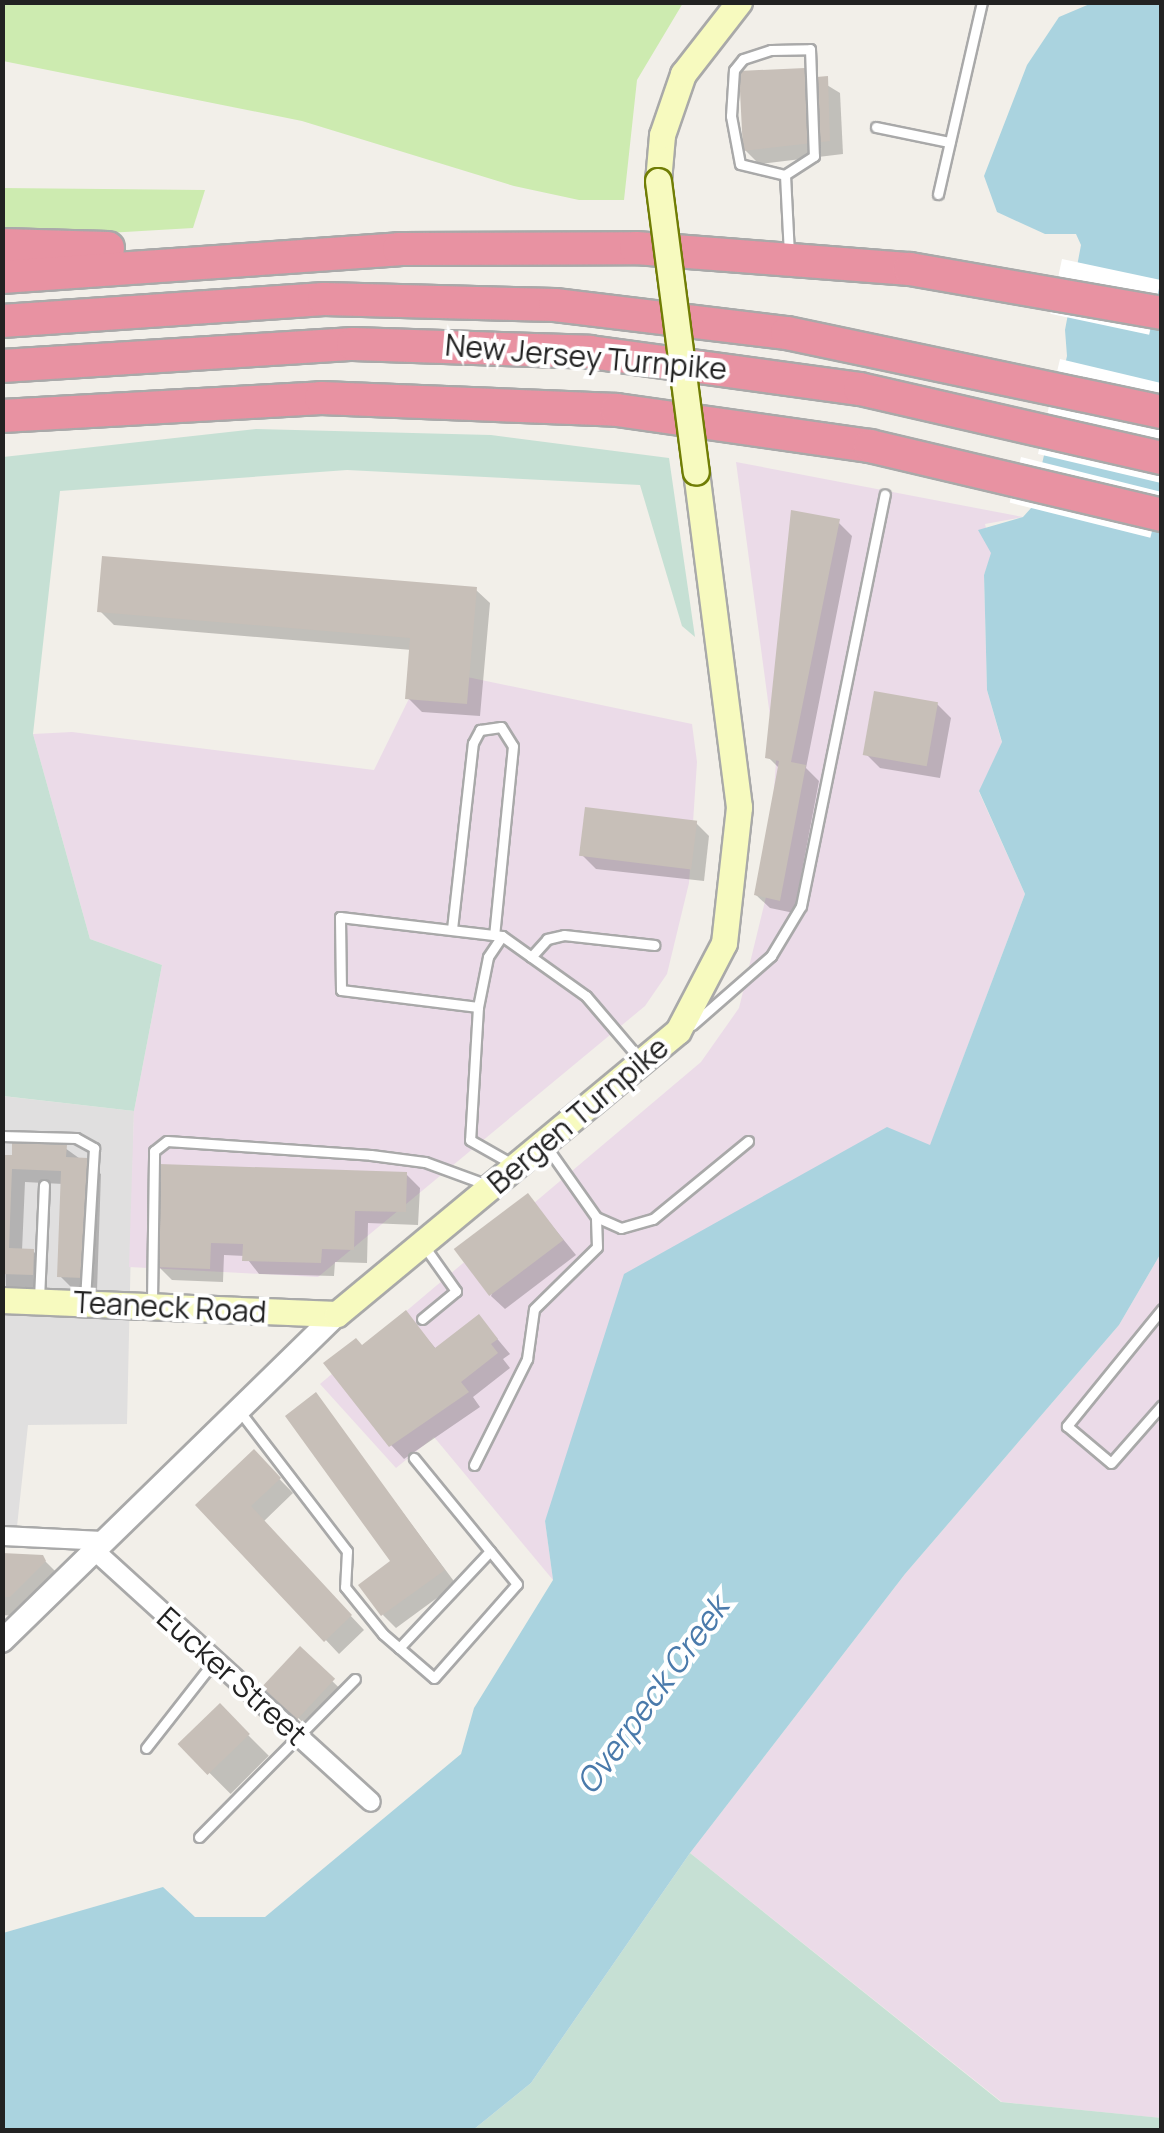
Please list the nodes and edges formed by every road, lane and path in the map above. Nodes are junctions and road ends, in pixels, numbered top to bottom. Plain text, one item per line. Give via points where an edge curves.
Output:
1 (739, 2) edge
2 (982, 2) edge
3 (876, 127) dead end
4 (949, 142) junction
5 (784, 175) junction
6 (938, 194) dead end
7 (2, 245) edge
8 (262, 256) junction
9 (789, 257) junction
10 (2, 277) edge
11 (1162, 313) edge
12 (2, 321) edge
13 (2, 366) edge
14 (1162, 412) edge
15 (4, 416) edge
16 (1162, 458) edge
17 (885, 494) dead end
18 (1162, 515) edge
19 (452, 929) junction
20 (498, 935) junction
21 (654, 945) dead end
22 (531, 956) junction
23 (478, 1007) junction
24 (649, 1059) junction
25 (2, 1136) edge
26 (748, 1141) dead end
27 (544, 1144) junction
28 (517, 1166) junction
29 (44, 1185) dead end
30 (492, 1187) junction
31 (596, 1217) junction
32 (423, 1244) junction
33 (2, 1300) edge
34 (39, 1301) junction
35 (85, 1303) junction
36 (151, 1306) junction
37 (1162, 1309) edge
38 (336, 1314) junction
39 (422, 1319) dead end
40 (1162, 1406) edge
41 (240, 1410) junction
42 (414, 1458) dead end
43 (474, 1466) dead end
44 (2, 1536) edge
45 (98, 1545) junction
46 (490, 1551) junction
47 (2, 1642) edge
48 (400, 1648) junction
49 (215, 1660) junction
50 (355, 1680) dead end
51 (300, 1737) junction
52 (146, 1748) dead end
53 (371, 1802) dead end
54 (199, 1837) dead end

1 - 24 main road, Bergen Turnpike, bridge via 684,74 662,134 658,181 739,807 733,902 712,973 678,1031
2 - 4 lane
3 - 4 lane
4 - 6 lane
5 - 5 lane via 814,156 810,49 771,50 743,58 734,70 731,116 740,164
5 - 9 lane
7 - 8 highway
8 - 9 highway via 558,246
8 - 10 highway
9 - 11 highway via 1056,291
12 - 14 highway via 324,299 555,304 747,326
13 - 16 highway, New Jersey Turnpike via 314,345 510,347 745,370
15 - 18 highway via 322,398 521,403 775,430 1016,476
17 - 24 lane via 801,906 762,966
19 - 20 lane
19 - 20 lane via 473,743 480,730 500,726 513,746
19 - 23 lane via 340,917 341,990
20 - 22 lane
20 - 23 lane
21 - 22 lane via 564,935 547,938
22 - 24 lane via 586,996
23 - 28 lane via 470,1140
24 - 27 main road, Bergen Turnpike
25 - 35 lane via 76,1138 94,1148
26 - 31 lane via 653,1219 620,1228
27 - 28 main road, Bergen Turnpike
27 - 31 lane
28 - 30 main road, Bergen Turnpike
29 - 34 lane
30 - 32 main road, Bergen Turnpike
30 - 36 lane via 425,1162 167,1142 154,1151
31 - 43 lane via 597,1247 534,1310 527,1359
32 - 38 main road, Bergen Turnpike
32 - 39 lane via 456,1291
33 - 34 main road, Teaneck Road
34 - 35 main road, Teaneck Road
35 - 36 main road, Teaneck Road
36 - 38 main road, Teaneck Road
37 - 40 lane via 1067,1426 1111,1463
38 - 41 street, Bergen Turnpike
41 - 45 street, Bergen Turnpike
41 - 48 lane via 348,1551 345,1587
42 - 46 lane
44 - 45 street
45 - 47 street, Bergen Turnpike
45 - 49 street, Eucker Street
46 - 48 lane
46 - 48 lane via 517,1584 434,1678
49 - 51 street, Eucker Street
49 - 52 lane
50 - 51 lane
51 - 53 street, Eucker Street
51 - 54 lane

